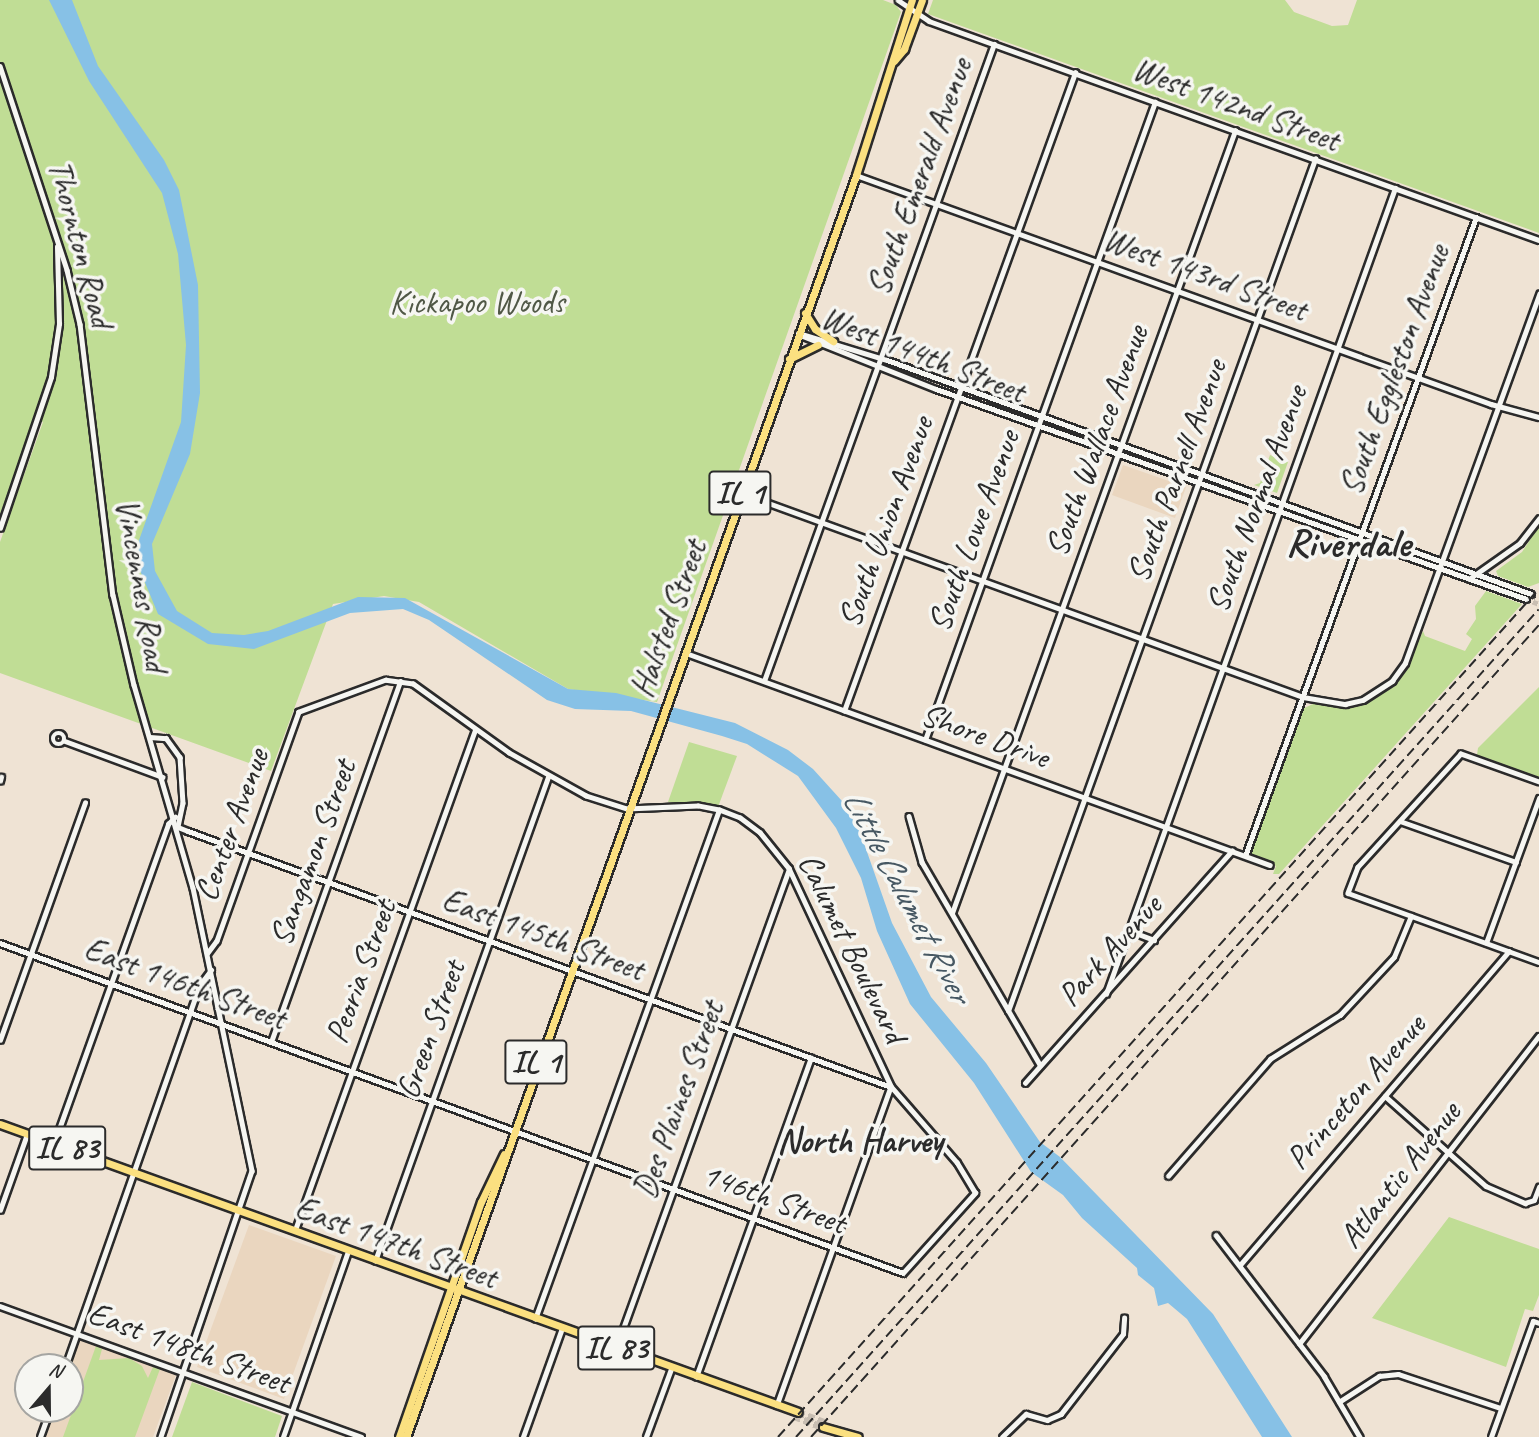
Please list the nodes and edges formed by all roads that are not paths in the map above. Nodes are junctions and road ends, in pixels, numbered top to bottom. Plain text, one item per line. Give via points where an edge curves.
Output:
1 (898, 0) edge
2 (922, 0) edge
3 (910, 4) edge
4 (917, 13) junction
5 (994, 44) junction
6 (894, 62) junction
7 (0, 66) edge
8 (1074, 73) junction
9 (1155, 102) junction
10 (1235, 131) junction
11 (1315, 159) junction
12 (856, 175) junction
13 (1395, 188) junction
14 (936, 204) junction
15 (1476, 217) junction
16 (1017, 233) junction
17 (57, 239) junction
18 (1539, 240) edge
19 (1097, 263) junction
20 (1177, 292) junction
21 (1539, 294) edge
22 (805, 312) junction
23 (1257, 320) junction
24 (798, 334) junction
25 (833, 341) junction
26 (818, 345) junction
27 (1338, 348) junction
28 (881, 358) junction
29 (788, 359) junction
30 (877, 368) junction
31 (1418, 377) junction
32 (961, 387) junction
33 (957, 397) junction
34 (1499, 407) junction
35 (1042, 416) junction
36 (1539, 417) edge
37 (1038, 426) junction
38 (93, 439) joint
39 (1122, 445) junction
40 (1118, 455) junction
41 (1202, 474) junction
42 (1199, 484) junction
43 (740, 493) junction
44 (1282, 503) junction
45 (1278, 512) junction
46 (1539, 519) edge
47 (821, 523) junction
48 (0, 528) edge
49 (1362, 532) junction
50 (1359, 541) junction
51 (901, 552) junction
52 (1442, 561) junction
53 (1439, 570) junction
54 (1480, 575) junction
55 (1467, 580) junction
56 (982, 581) junction
57 (1062, 611) junction
58 (1142, 640) junction
59 (683, 652) junction
60 (1222, 668) junction
61 (400, 681) junction
62 (764, 681) junction
63 (1303, 697) junction
64 (844, 710) junction
65 (474, 730) junction
66 (150, 737) junction
67 (925, 740) junction
68 (65, 741) dead end
69 (1005, 769) junction
70 (163, 777) junction
71 (548, 777) junction
72 (1539, 782) edge
73 (1539, 797) edge
74 (1085, 798) junction
75 (85, 803) dead end
76 (627, 808) junction
77 (719, 810) junction
78 (909, 816) dead end
79 (175, 817) junction
80 (1400, 821) junction
81 (178, 827) junction
82 (1165, 827) junction
83 (1232, 851) junction
84 (247, 853) junction
85 (1245, 856) junction
86 (1516, 862) junction
87 (1270, 866) dead end
88 (789, 869) junction
89 (328, 883) junction
90 (409, 912) junction
91 (952, 913) junction
92 (1411, 916) junction
93 (1128, 930) junction
94 (1154, 940) junction
95 (490, 941) junction
96 (0, 943) edge
97 (1486, 943) junction
98 (1509, 951) junction
99 (208, 953) junction
100 (31, 954) junction
101 (1539, 962) edge
102 (211, 970) junction
103 (569, 970) junction
104 (110, 984) junction
105 (1105, 994) junction
106 (650, 1000) junction
107 (1008, 1012) junction
108 (190, 1013) junction
109 (223, 1024) junction
110 (731, 1029) junction
111 (1539, 1036) edge
112 (0, 1040) edge
113 (271, 1042) junction
114 (811, 1058) junction
115 (1040, 1065) junction
116 (351, 1071) junction
117 (1025, 1083) dead end
118 (891, 1087) junction
119 (1385, 1096) junction
120 (432, 1100) junction
121 (0, 1124) edge
122 (512, 1129) junction
123 (27, 1134) junction
124 (54, 1144) junction
125 (503, 1154) junction
126 (1446, 1155) junction
127 (592, 1159) junction
128 (134, 1173) junction
129 (1168, 1176) dead end
130 (1539, 1187) edge
131 (673, 1188) junction
132 (0, 1210) edge
133 (241, 1213) junction
134 (754, 1218) junction
135 (294, 1232) junction
136 (1216, 1235) dead end
137 (834, 1247) junction
138 (348, 1251) junction
139 (375, 1261) junction
140 (1240, 1265) junction
141 (903, 1273) joint
142 (450, 1288) junction
143 (459, 1292) junction
144 (0, 1306) edge
145 (535, 1318) junction
146 (1124, 1318) dead end
147 (1536, 1322) edge
148 (562, 1328) junction
149 (76, 1334) junction
150 (1299, 1344) junction
151 (616, 1348) junction
152 (70, 1353) edge
153 (671, 1368) junction
154 (184, 1372) junction
155 (696, 1378) junction
156 (1339, 1402) junction
157 (776, 1407) junction
158 (1501, 1408) junction
159 (292, 1411) junction
160 (796, 1414) tunnel mouth
161 (825, 1425) tunnel mouth
162 (161, 1437) edge
163 (283, 1437) edge
164 (361, 1437) edge
165 (398, 1437) edge
166 (406, 1437) edge
167 (523, 1437) edge
168 (646, 1437) edge
169 (858, 1437) edge
170 (1002, 1437) edge
171 (1360, 1437) edge
172 (1491, 1437) edge

1 - 3 street, West 142nd Street
2 - 4 main road, Halsted Street / IL 1
3 - 4 street, West 142nd Street
3 - 6 main road, Halsted Street / IL 1
4 - 5 street, West 142nd Street
4 - 6 main road, Halsted Street / IL 1 via 904,49
5 - 8 street, West 142nd Street
5 - 14 street, South Emerald Avenue
6 - 12 main road, Halsted Street / IL 1
7 - 17 street, Thornton Road
8 - 9 street, West 142nd Street
8 - 16 street, South Union Avenue
9 - 10 street, West 142nd Street
9 - 19 street, South Lowe Avenue
10 - 11 street, West 142nd Street
10 - 20 street, South Wallace Avenue
11 - 13 street, West 142nd Street
11 - 23 street, South Parnell Avenue
12 - 14 street, West 143rd Street
12 - 22 main road, Halsted Street / IL 1
13 - 15 street, West 142nd Street
13 - 27 street, South Normal Avenue
14 - 16 street, West 143rd Street
14 - 28 street, South Emerald Avenue
15 - 18 street, West 142nd Street
15 - 31 street, South Eggleston Avenue
16 - 19 street, West 143rd Street
16 - 32 street, South Union Avenue
17 - 38 street, Thornton Road via 80,324
17 - 48 street via 59,324 51,377
19 - 20 street, West 143rd Street
19 - 35 street, South Lowe Avenue
20 - 23 street, West 143rd Street
20 - 39 street, South Wallace Avenue
21 - 34 street
22 - 24 main road, Halsted Street / IL 1
22 - 25 main road via 815,330
23 - 27 street, West 143rd Street
23 - 41 street, South Parnell Avenue
24 - 25 street, West 144th Street
24 - 26 street, West 144th Street
24 - 29 main road, Halsted Street / IL 1
25 - 28 street, West 144th Street
26 - 29 main road
26 - 30 street, West 144th Street
27 - 31 street, West 143rd Street
27 - 44 street, South Normal Avenue
28 - 30 street, South Emerald Avenue
28 - 32 street, West 144th Street
29 - 43 main road, Halsted Street / IL 1
30 - 33 street, West 144th Street
30 - 47 street, South Emerald Avenue
31 - 34 street, West 143rd Street
31 - 49 street, South Eggleston Avenue
32 - 33 street, South Union Avenue
32 - 35 street, West 144th Street
33 - 37 street, West 144th Street
33 - 51 street, South Union Avenue
34 - 36 street, West 143rd Street
34 - 52 street
35 - 37 street, South Lowe Avenue
35 - 39 street, West 144th Street
37 - 40 street, West 144th Street
37 - 56 street, South Lowe Avenue
38 - 66 street, Vincennes Road via 113,595
39 - 40 street, South Wallace Avenue
39 - 41 street, West 144th Street
40 - 42 street, West 144th Street
40 - 57 street, South Wallace Avenue
41 - 42 street, South Parnell Avenue
41 - 44 street, West 144th Street
42 - 45 street, West 144th Street
42 - 58 street, South Parnell Avenue
43 - 47 street
43 - 59 main road, Halsted Street / IL 1
44 - 45 street, South Normal Avenue
44 - 49 street, West 144th Street
45 - 50 street, West 144th Street
45 - 60 street, South Normal Avenue
46 - 54 street via 1520,543
47 - 51 street
47 - 62 street, South Emerald Avenue
49 - 50 street, South Eggleston Avenue
49 - 52 street, West 144th Street
50 - 53 street, West 144th Street
50 - 63 street, South Eggleston Avenue
51 - 56 street
51 - 64 street, South Union Avenue
52 - 53 street
52 - 54 street, West 144th Street
53 - 55 street, West 144th Street
53 - 63 street via 1405,663 1392,681 1345,704
54 - 55 street
54 - 55 street, West 144th Street via 1529,596
56 - 57 street
56 - 67 street, South Lowe Avenue
57 - 58 street
57 - 69 street, South Wallace Avenue
58 - 60 street
58 - 74 street, South Parnell Avenue
59 - 62 street, Shore Drive
59 - 76 main road, Halsted Street / IL 1
60 - 63 street
60 - 82 street, South Normal Avenue
61 - 65 street, Calumet Boulevard via 427,690
61 - 84 street, Center Avenue via 371,684 299,712
61 - 89 street, Sangamon Street
62 - 64 street, Shore Drive
63 - 85 street, South Eggleston Avenue
64 - 67 street, Shore Drive
65 - 71 street, Calumet Boulevard
65 - 90 street, Peoria Street
66 - 70 street, Vincennes Road
66 - 81 street, Vincennes Road via 166,738 184,768
67 - 69 street, Shore Drive
68 - 70 street
69 - 74 street, Shore Drive
69 - 91 street, South Wallace Avenue
70 - 79 street, Vincennes Road
71 - 76 street, Calumet Boulevard
71 - 95 street, Green Street
72 - 80 street via 1461,754
73 - 86 street
74 - 82 street, Shore Drive
74 - 107 street, South Parnell Avenue
75 - 100 street
76 - 77 street, Calumet Boulevard via 698,806
76 - 103 main road, Halsted Street / IL 1
77 - 88 street, Calumet Boulevard via 760,833
77 - 106 street
78 - 91 street via 922,862
79 - 81 street, Vincennes Road
79 - 104 street via 168,824
80 - 86 street
80 - 92 street via 1358,867 1348,893
81 - 84 street, East 145th Street
81 - 99 street, Vincennes Road
82 - 83 street, Shore Drive
82 - 93 street, South Normal Avenue
83 - 85 street, Shore Drive
83 - 94 street, Park Avenue
84 - 89 street, East 145th Street
84 - 99 street, Center Avenue
85 - 87 street, Shore Drive
86 - 97 street
88 - 110 street, Des Plaines Street
88 - 118 street, Calumet Boulevard
89 - 90 street, East 145th Street
89 - 113 street, Sangamon Street
90 - 95 street, East 145th Street
90 - 116 street, Peoria Street
91 - 107 street
92 - 97 street
92 - 129 street via 1394,957 1340,1015 1269,1059
93 - 94 street
93 - 105 street, South Normal Avenue
94 - 105 street, Park Avenue
95 - 103 street, East 145th Street
95 - 120 street, Green Street
96 - 100 street, East 146th Street
97 - 98 street
98 - 101 street
98 - 119 street, Princeton Avenue
99 - 102 street, Vincennes Road
100 - 104 street, East 146th Street
100 - 112 street
102 - 108 street
102 - 109 street, Vincennes Road
103 - 106 street, East 145th Street
103 - 122 main road, Halsted Street / IL 1
104 - 108 street, East 146th Street
104 - 124 street
105 - 115 street, Park Avenue
106 - 110 street, East 145th Street
106 - 127 street
107 - 115 street
108 - 109 street, East 146th Street
108 - 128 street
109 - 113 street, East 146th Street
109 - 133 street, Vincennes Road via 252,1171
110 - 114 street, East 145th Street
110 - 131 street, Des Plaines Street
111 - 126 street, Atlantic Avenue
113 - 116 street, East 146th Street
114 - 118 street, East 145th Street
114 - 134 street
115 - 117 street, Park Avenue
116 - 120 street, East 146th Street
116 - 135 street, Peoria Street
118 - 137 street
118 - 141 street, Calumet Boulevard via 957,1163 975,1193
119 - 126 street
119 - 140 street, Princeton Avenue
120 - 122 street, 146th Street
120 - 139 street, Green Street
121 - 123 main road, East 147th Street / IL 83
122 - 125 main road, Halsted Street / IL 1
122 - 127 street, 146th Street
123 - 124 main road, East 147th Street / IL 83
123 - 132 street
124 - 128 main road, East 147th Street / IL 83
125 - 142 main road, Halsted Street / IL 1
125 - 143 main road, Halsted Street / IL 1
126 - 130 street via 1486,1186 1525,1203 1534,1200
126 - 150 street, Atlantic Avenue
127 - 131 street, 146th Street
127 - 145 street
128 - 133 main road, East 147th Street / IL 83
128 - 149 street
131 - 134 street, 146th Street
131 - 151 street, Des Plaines Street
133 - 135 main road, East 147th Street / IL 83
133 - 154 street, Vincennes Road
134 - 137 street, 146th Street
134 - 155 street
135 - 138 main road, East 147th Street / IL 83
136 - 140 street
137 - 141 street, 146th Street
137 - 157 street
138 - 139 main road, East 147th Street / IL 83
138 - 159 street
139 - 142 main road, East 147th Street / IL 83
140 - 150 street
142 - 143 main road, East 147th Street / IL 83
142 - 165 main road, Halsted Street / IL 1
143 - 145 main road, East 147th Street / IL 83
143 - 166 main road, Halsted Street / IL 1
144 - 149 street, East 148th Street
145 - 148 main road, East 147th Street / IL 83
146 - 170 street via 1123,1334 1061,1414 1046,1420 1026,1414
147 - 158 street
148 - 151 main road, East 147th Street / IL 83
148 - 167 street
149 - 152 street
149 - 154 street, East 148th Street
150 - 156 street
151 - 153 main road, East 147th Street / IL 83
153 - 155 main road, East 147th Street / IL 83
153 - 168 street
154 - 159 street, East 148th Street
154 - 162 street, Vincennes Road
155 - 157 main road, East 147th Street / IL 83
156 - 158 street via 1379,1376 1398,1374
156 - 171 street
157 - 160 main road, East 147th Street / IL 83
158 - 172 street
159 - 163 street
159 - 164 street, East 148th Street
161 - 169 main road

